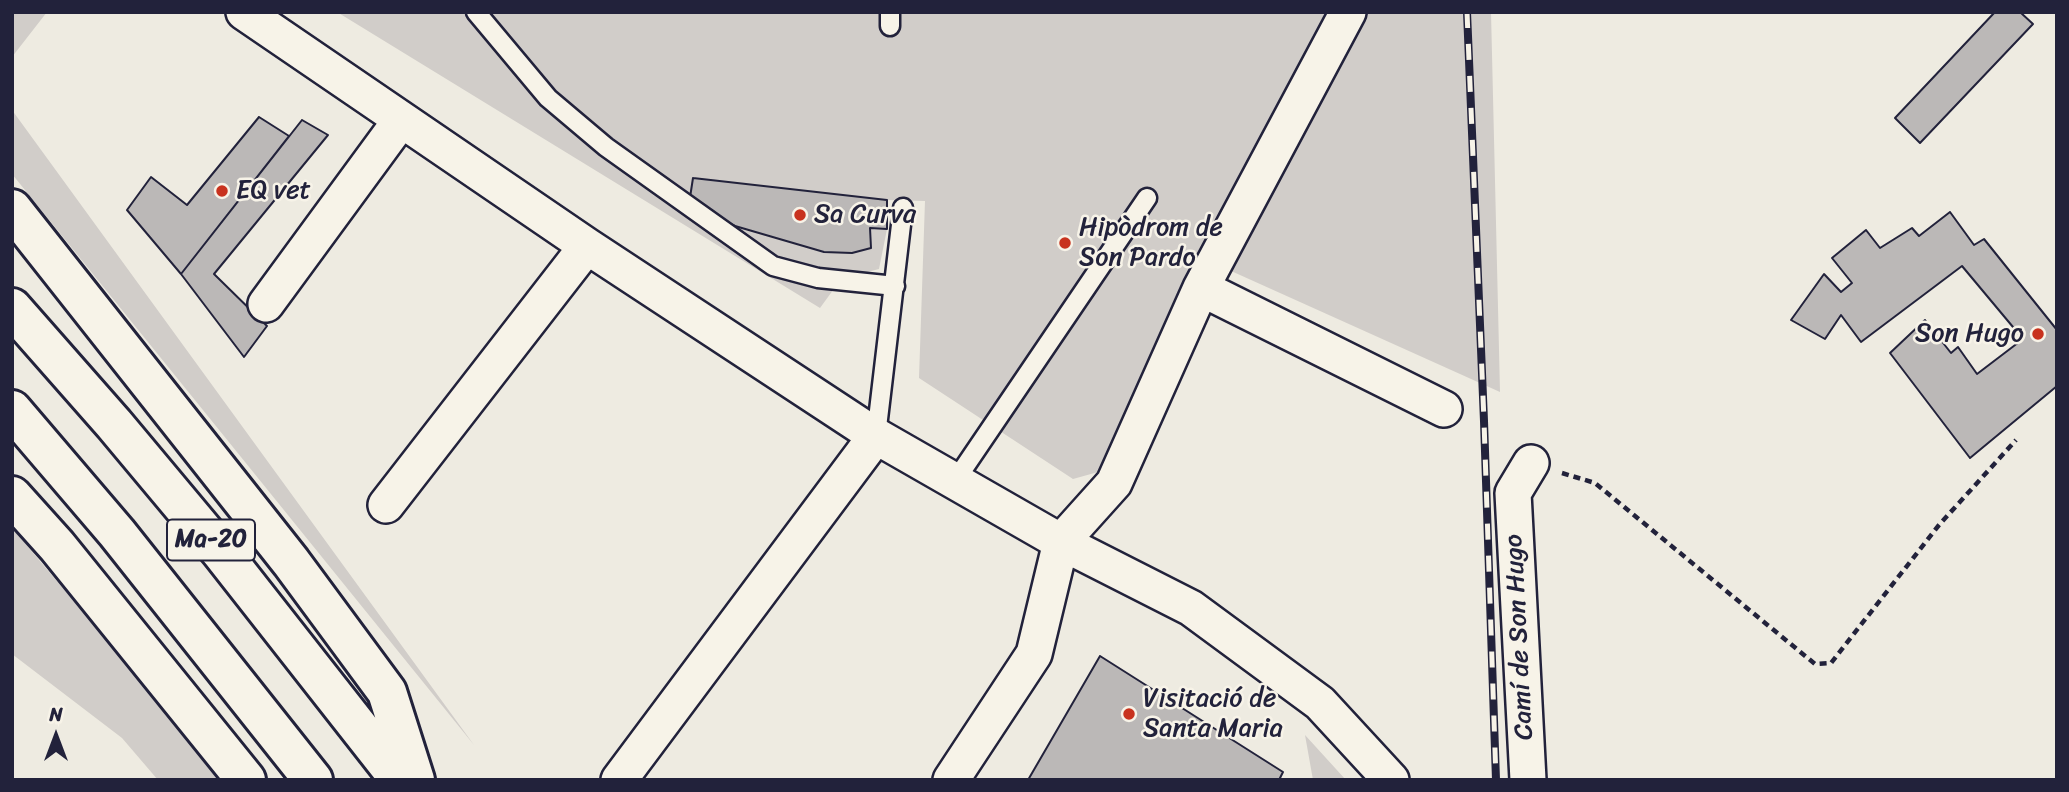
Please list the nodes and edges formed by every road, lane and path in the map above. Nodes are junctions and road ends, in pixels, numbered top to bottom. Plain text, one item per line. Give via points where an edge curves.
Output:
1 (244, 12) edge
2 (476, 12) edge
3 (1348, 12) edge
4 (401, 120) junction
5 (1147, 198) dead end
6 (903, 208) dead end
7 (12, 209) edge
8 (587, 246) junction
9 (895, 286) junction
10 (1201, 288) junction
11 (266, 304) dead end
12 (12, 308) edge
13 (12, 410) edge
14 (1444, 410) dead end
15 (876, 436) junction
16 (2016, 440) dead end
17 (1531, 463) joint
18 (954, 481) junction
19 (12, 496) edge
20 (386, 505) dead end
21 (1061, 542) junction
22 (246, 780) edge
23 (313, 780) edge
24 (400, 780) edge
25 (415, 780) edge
26 (618, 780) edge
27 (951, 780) edge
28 (1391, 780) edge
29 (1528, 780) edge

1 - 4 street
2 - 9 lane via 548,98 606,147 773,267 818,278
3 - 10 street
4 - 8 street
4 - 11 street
5 - 18 lane
6 - 9 lane
7 - 25 highway via 291,562 387,692
8 - 15 street
8 - 20 street
9 - 15 lane
10 - 14 street
10 - 21 street via 1114,483
12 - 24 highway, Ma-20 via 221,552
13 - 23 highway, Ma-20 via 117,533
15 - 18 street
15 - 26 street
16 - 17 path via 1938,525 1831,663 1815,664 1595,484
17 - 29 street, Camí de Son Hugo via 1513,494
18 - 21 street
19 - 22 highway
21 - 27 street via 1034,654
21 - 28 street via 1191,608 1320,703

